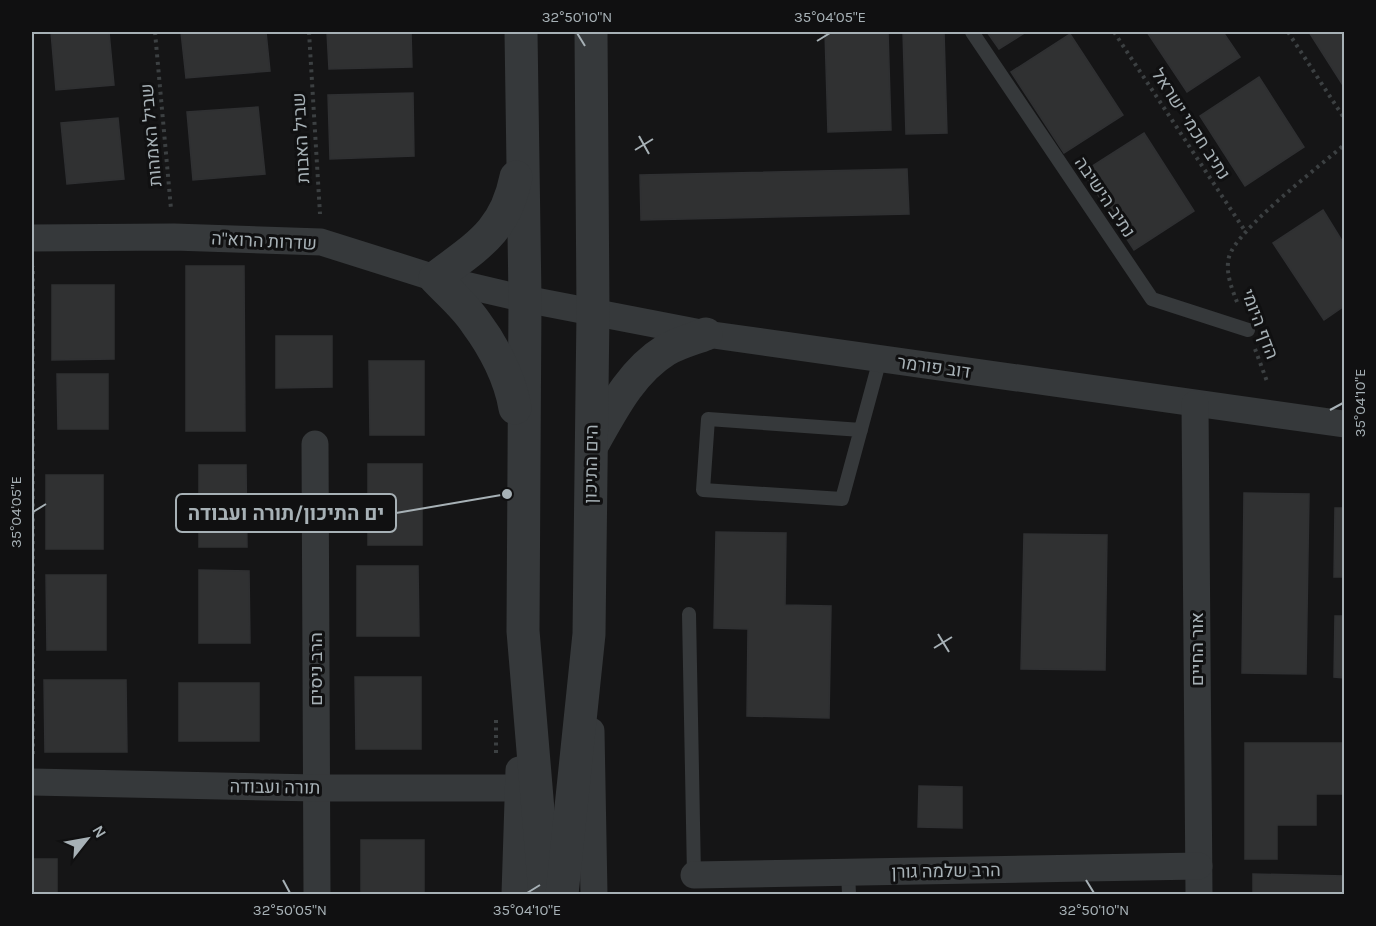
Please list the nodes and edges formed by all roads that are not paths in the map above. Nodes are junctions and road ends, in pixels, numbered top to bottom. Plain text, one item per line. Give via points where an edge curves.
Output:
1 (521, 32) edge
2 (591, 32) edge
3 (972, 32) edge
4 (522, 148) junction
5 (32, 238) edge
6 (435, 278) junction
7 (525, 299) junction
8 (593, 312) junction
9 (1248, 330) road end
10 (706, 334) junction
11 (880, 359) junction
12 (1196, 404) junction
13 (1344, 424) edge
14 (861, 430) junction
15 (315, 444) dead end
16 (591, 446) junction
17 (523, 457) junction
18 (689, 614) dead end
19 (523, 631) junction
20 (589, 634) junction
21 (32, 782) edge
22 (317, 788) junction
23 (518, 788) junction
24 (1199, 866) junction
25 (694, 875) joint
26 (848, 883) edge
27 (317, 894) edge
28 (515, 894) edge
29 (545, 894) edge
30 (562, 894) edge
31 (594, 894) edge
32 (1199, 894) edge

1 - 4 street
2 - 8 street, הים התיכון
3 - 9 lane, נתיב הישיבה via 1152,299
4 - 6 street via 512,198 496,228
4 - 7 street
5 - 6 street, שדרות הרוא"ה via 321,242
6 - 7 street, שדרות הרוא"ה
6 - 17 street via 476,322 497,358 512,390
7 - 8 street, דוב פורמר
7 - 17 street
8 - 10 street, דוב פורמר
8 - 16 street, הים התיכון
10 - 11 street, דוב פורמר
10 - 16 street via 667,350 637,374
11 - 12 street, דוב פורמר
11 - 14 lane
12 - 13 street, דוב פורמר
12 - 24 street, אור החיים
14 - 14 lane via 842,499 703,490 708,419
15 - 22 street, הרב ניסים
16 - 20 street, הים התיכון
17 - 19 street
18 - 25 lane
19 - 23 street
19 - 29 street
20 - 30 street, הים התיכון
20 - 31 street
21 - 22 street, תורה ועבודה
22 - 23 street, תורה ועבודה
22 - 27 street, הרב ניסים
23 - 28 street
24 - 26 street, הרב שלמה גורן
24 - 32 street, אור החיים
25 - 26 street, הרב שלמה גורן

